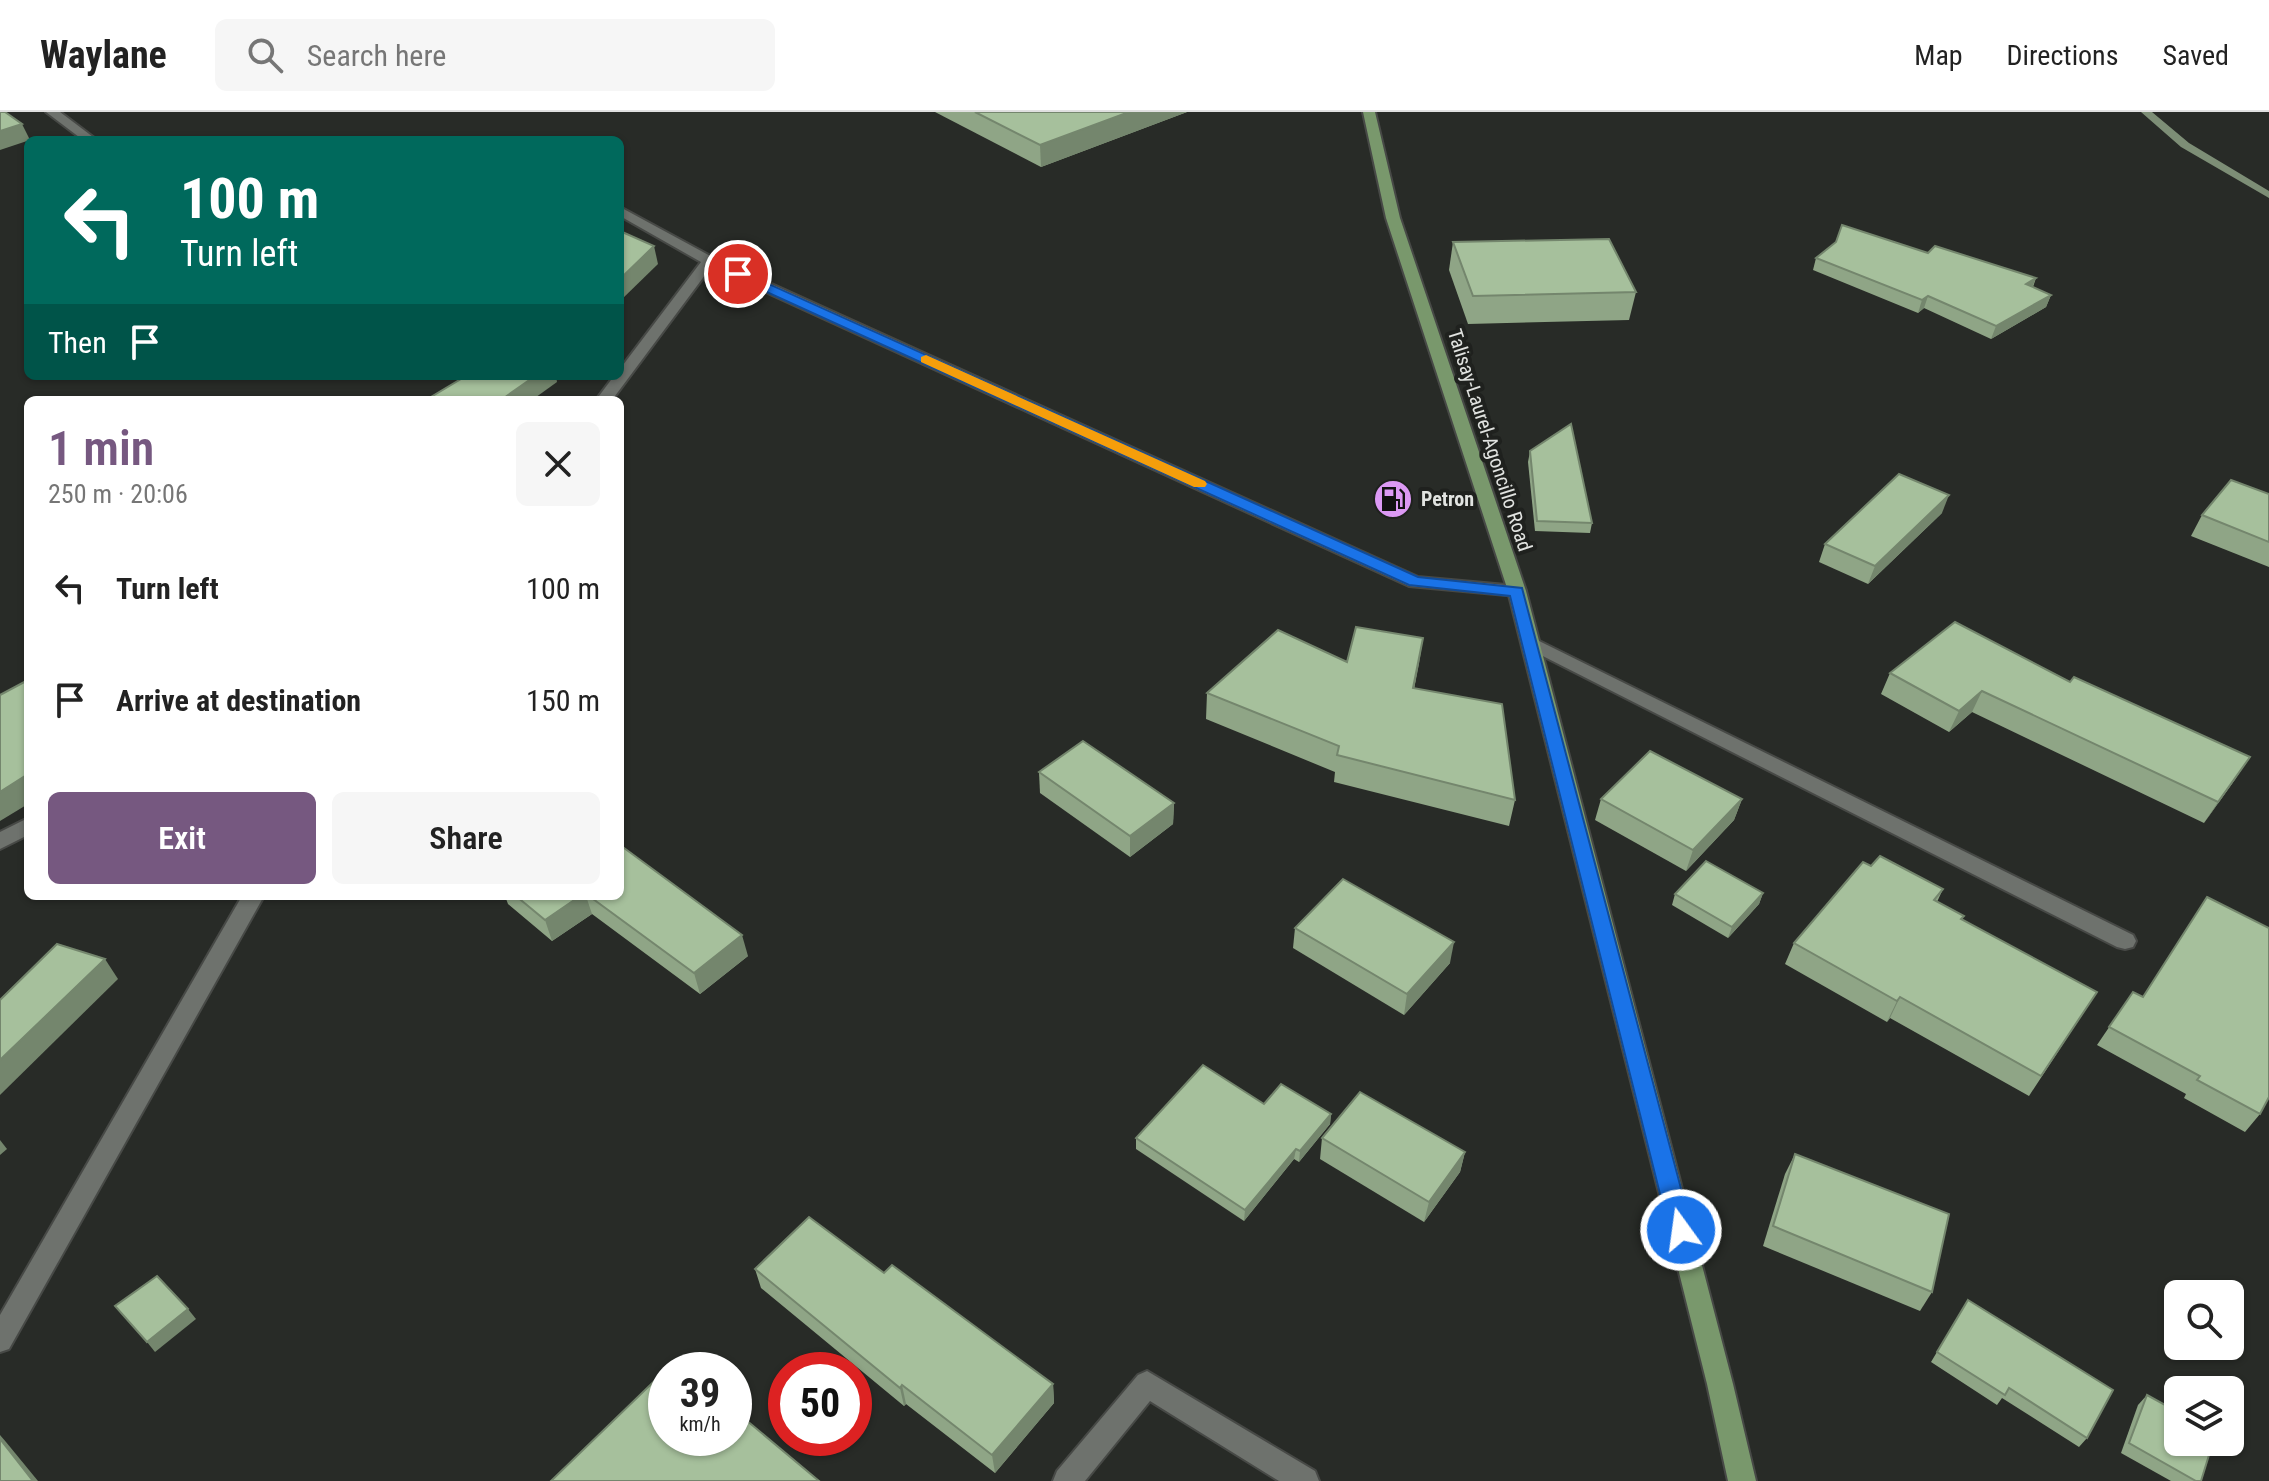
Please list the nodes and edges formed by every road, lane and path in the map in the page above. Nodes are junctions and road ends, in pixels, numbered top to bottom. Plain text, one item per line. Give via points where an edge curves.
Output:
1 (52, 112) edge
2 (1369, 112) edge
3 (85, 136) edge
4 (624, 213) edge
5 (709, 261) junction
6 (624, 374) edge
7 (619, 380) edge
8 (607, 396) edge
9 (1517, 591) junction
10 (1531, 643) junction
11 (24, 827) edge
12 (0, 842) edge
13 (251, 900) edge
14 (2125, 941) dead end
15 (0, 1340) edge
16 (1067, 1481) edge
17 (1305, 1481) edge
18 (1742, 1481) edge

1 - 3 street
2 - 9 main road, Talisay-Laurel-Agoncillo Road via 1393,218
4 - 5 street
5 - 6 street
5 - 9 street via 1415,582
7 - 8 street
9 - 10 main road, Talisay-Laurel-Agoncillo Road
10 - 14 street
10 - 18 main road, Talisay-Laurel-Agoncillo Road
11 - 12 street
13 - 15 street
16 - 17 street via 1147,1384

